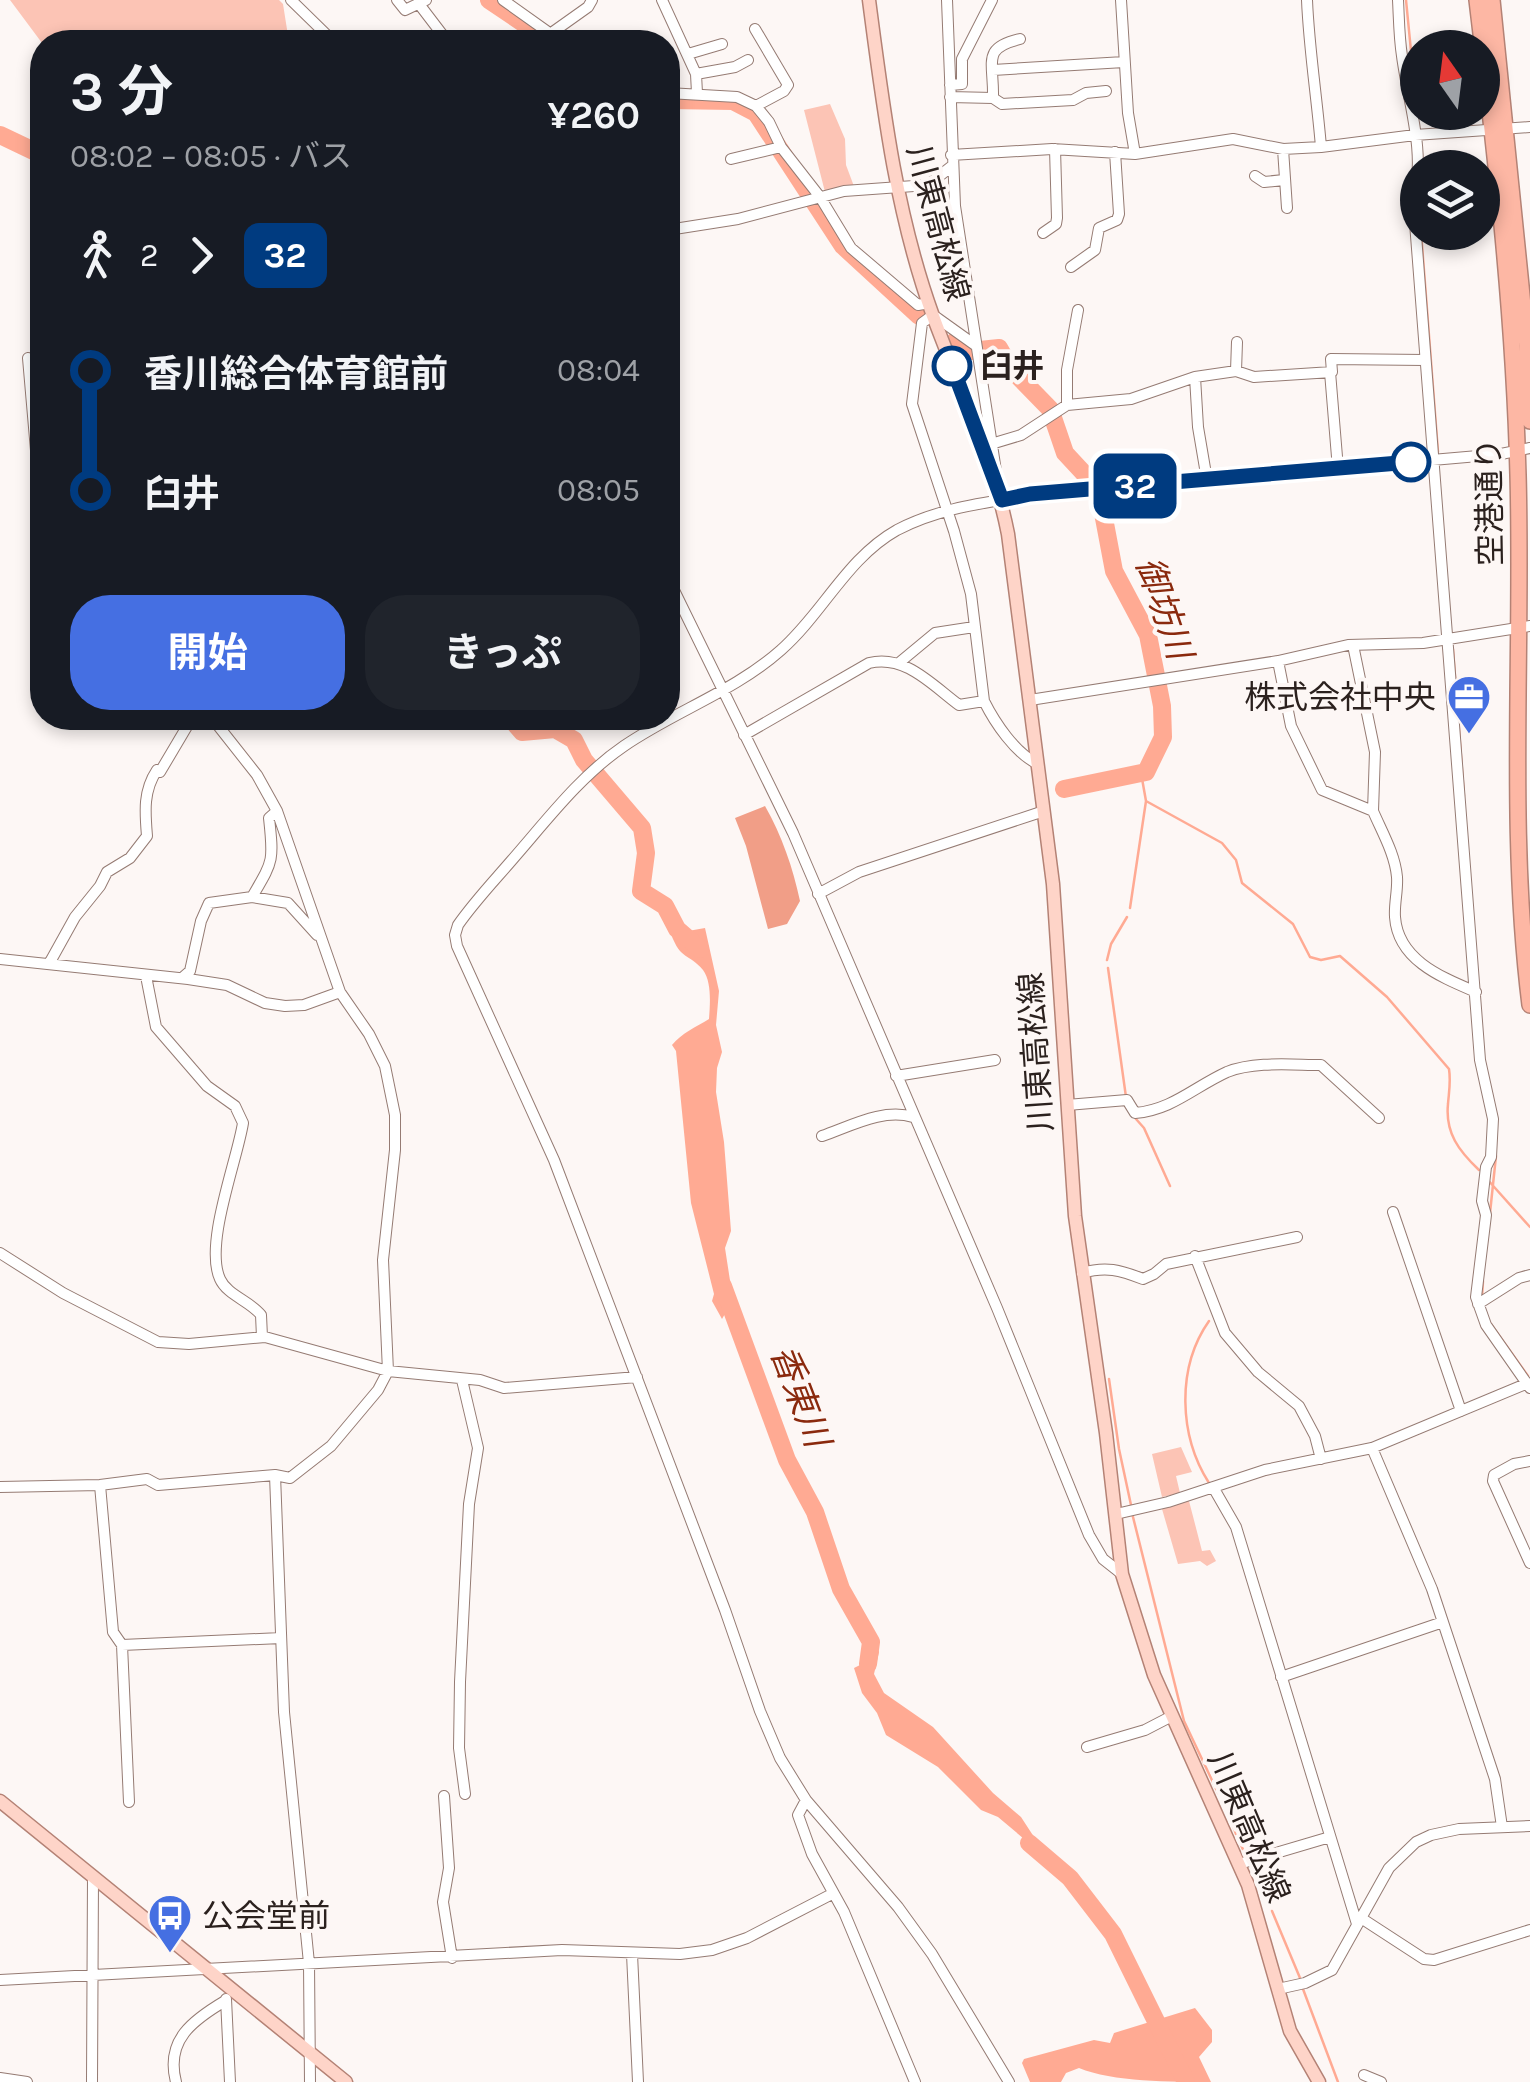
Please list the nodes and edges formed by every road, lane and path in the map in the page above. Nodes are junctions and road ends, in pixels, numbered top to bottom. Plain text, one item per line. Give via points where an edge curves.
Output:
1 (291, 0) edge
2 (398, 0) edge
3 (502, 0) edge
4 (592, 0) edge
5 (662, 0) edge
6 (869, 0) edge
7 (946, 0) edge
8 (992, 0) edge
9 (1121, 0) edge
10 (1307, 0) edge
11 (1398, 0) edge
12 (1477, 0) edge
13 (1492, 0) edge
14 (422, 2) edge
15 (755, 29) dead end
16 (322, 30) edge
17 (440, 30) edge
18 (544, 30) edge
19 (556, 30) edge
20 (676, 30) edge
21 (1482, 30) edge
22 (1494, 30) edge
23 (680, 37) edge
24 (1020, 39) dead end
25 (722, 44) dead end
26 (688, 54) junction
27 (748, 60) dead end
28 (1124, 62) junction
29 (994, 70) junction
30 (696, 74) junction
31 (950, 91) junction
32 (1106, 91) dead end
33 (680, 94) edge
34 (697, 94) junction
35 (992, 98) junction
36 (756, 106) junction
37 (1530, 128) edge
38 (1500, 129) junction
39 (1486, 130) edge
40 (1415, 135) junction
41 (1321, 147) junction
42 (778, 148) junction
43 (1055, 149) junction
44 (1283, 149) junction
45 (1115, 152) junction
46 (1135, 154) junction
47 (731, 160) dead end
48 (952, 160) junction
49 (1255, 176) dead end
50 (1284, 180) junction
51 (897, 190) junction
52 (816, 199) junction
53 (1287, 208) dead end
54 (680, 228) edge
55 (1043, 233) dead end
56 (1071, 267) dead end
57 (931, 309) junction
58 (1078, 310) dead end
59 (1237, 342) dead end
60 (975, 345) junction
61 (28, 358) dead end
62 (1425, 360) junction
63 (1236, 371) junction
64 (1330, 372) junction
65 (1195, 377) junction
66 (30, 381) edge
67 (1068, 406) junction
68 (1530, 421) edge
69 (991, 444) junction
70 (1524, 449) edge
71 (1434, 460) junction
72 (1338, 468) junction
73 (1207, 480) junction
74 (998, 483) junction
75 (1002, 500) junction
76 (946, 510) junction
77 (680, 603) edge
78 (974, 627) junction
79 (1524, 627) edge
80 (1447, 640) junction
81 (1352, 645) junction
82 (1278, 661) junction
83 (900, 662) junction
84 (722, 691) junction
85 (1030, 700) junction
86 (984, 701) junction
87 (680, 714) edge
88 (185, 730) edge
89 (221, 730) edge
90 (652, 730) edge
91 (744, 734) junction
92 (1038, 764) junction
93 (277, 811) junction
94 (1044, 811) junction
95 (1373, 811) junction
96 (818, 894) junction
97 (252, 898) junction
98 (322, 940) junction
99 (0, 959) edge
100 (50, 962) junction
101 (146, 976) junction
102 (181, 978) junction
103 (340, 992) junction
104 (1476, 992) junction
105 (1530, 1005) edge
106 (995, 1060) dead end
107 (896, 1076) junction
108 (1066, 1105) junction
109 (913, 1116) junction
110 (1379, 1118) dead end
111 (822, 1136) dead end
112 (1393, 1212) dead end
113 (1297, 1237) dead end
114 (0, 1253) edge
115 (1195, 1256) junction
116 (1082, 1274) junction
117 (1530, 1275) edge
118 (1478, 1304) junction
119 (262, 1337) junction
120 (388, 1371) junction
121 (638, 1377) junction
122 (462, 1380) junction
123 (1529, 1384) edge
124 (1461, 1411) junction
125 (1372, 1448) junction
126 (1321, 1458) junction
127 (1530, 1461) edge
128 (275, 1475) junction
129 (100, 1485) junction
130 (0, 1487) edge
131 (1214, 1487) junction
132 (1116, 1514) junction
133 (1530, 1563) edge
134 (1122, 1574) junction
135 (1444, 1622) junction
136 (281, 1638) junction
137 (122, 1646) junction
138 (1280, 1677) junction
139 (1172, 1716) junction
140 (1087, 1747) dead end
141 (464, 1794) dead end
142 (444, 1796) dead end
143 (806, 1800) junction
144 (0, 1801) edge
145 (129, 1802) dead end
146 (1530, 1826) edge
147 (1502, 1827) junction
148 (1330, 1838) junction
149 (1238, 1864) junction
150 (93, 1876) junction
151 (832, 1894) junction
152 (1359, 1921) junction
153 (1530, 1930) edge
154 (632, 1954) junction
155 (452, 1958) junction
156 (309, 1963) junction
157 (206, 1968) junction
158 (94, 1974) junction
159 (0, 1980) edge
160 (1278, 1989) junction
161 (229, 1995) junction
162 (311, 2054) junction
163 (1364, 2074) dead end
164 (0, 2078) edge
165 (27, 2082) edge
166 (92, 2082) edge
167 (176, 2082) edge
168 (230, 2082) edge
169 (310, 2082) edge
170 (346, 2082) edge
171 (638, 2082) edge
172 (915, 2082) edge
173 (1009, 2082) edge
174 (1319, 2082) edge
175 (1381, 2082) edge

1 - 16 street
2 - 14 street via 405,10
3 - 18 street
4 - 19 street
5 - 20 street
6 - 51 main road, 川東高松線
7 - 31 street
8 - 31 street via 962,59 962,84
9 - 28 street
10 - 41 street
11 - 40 street
12 - 21 highway, 空港通り
13 - 22 highway, 空港通り
14 - 17 street
15 - 36 street via 788,85
23 - 26 street
24 - 29 street via 998,44
25 - 26 street
26 - 30 street
27 - 30 street
28 - 29 street
28 - 46 street
29 - 35 street
30 - 34 street
31 - 35 street
31 - 48 street
32 - 35 street via 1073,100 1002,104
33 - 34 street
34 - 36 street via 737,97
36 - 42 street
37 - 38 street
38 - 68 highway, 空港通り
38 - 70 highway, 空港通り
39 - 40 street
40 - 41 street
40 - 62 street
41 - 44 street
42 - 47 street
42 - 52 street
43 - 45 street
43 - 48 street
43 - 55 street via 1057,218
44 - 46 street via 1232,139
44 - 50 street
45 - 46 street
45 - 56 street via 1119,214 1099,228 1095,250
48 - 51 street via 928,185
48 - 60 street
49 - 50 street
50 - 53 street
51 - 52 street
51 - 57 main road, 川東高松線
52 - 54 street
52 - 57 street via 851,248
57 - 60 street
57 - 74 main road, 川東高松線
57 - 76 street via 922,323 912,404
58 - 67 street
59 - 63 street
60 - 69 street
61 - 66 street
62 - 64 street via 1332,359
62 - 71 street
63 - 64 street via 1254,377
63 - 65 street
64 - 72 street
65 - 67 street via 1131,399
65 - 73 street
67 - 69 street
69 - 74 street
70 - 71 street
70 - 79 highway, 空港通り
71 - 72 street
71 - 80 street
72 - 73 street
73 - 75 street
74 - 75 main road, 川東高松線
75 - 76 street
75 - 85 main road, 川東高松線
76 - 78 street
76 - 84 street via 874,546 804,628
77 - 84 street
78 - 83 street via 935,634
78 - 86 street
79 - 80 street
79 - 105 highway, 空港通り via 1515,722 1521,936
80 - 81 street
80 - 104 street
81 - 82 street
81 - 95 street via 1375,752
82 - 85 street
82 - 95 street via 1291,726 1322,790
83 - 86 street via 959,705
83 - 91 street via 869,663
84 - 87 street
84 - 91 street
85 - 92 main road, 川東高松線
86 - 92 street via 1027,759
88 - 100 street via 145,795 147,836 107,872
89 - 93 street
90 - 121 street via 623,746 560,804 458,924 457,946 531,1104
91 - 96 street
92 - 94 main road, 川東高松線
93 - 97 street via 269,818 271,864
93 - 98 street
94 - 96 street via 858,872
94 - 108 main road, 川東高松線
95 - 104 street via 1393,856 1397,932 1406,951
96 - 107 street
97 - 98 street via 288,903
97 - 102 street via 209,902 190,971
98 - 103 street
99 - 100 street
100 - 101 street
101 - 102 street
101 - 119 street via 156,1026 208,1086 235,1106 242,1122 218,1228 218,1268 226,1287 261,1315
102 - 103 street via 227,985 286,1006
103 - 120 street via 385,1066 394,1115 383,1260
104 - 118 street via 1480,1060 1494,1119
106 - 107 street
107 - 109 street
108 - 110 street via 1127,1100 1134,1113 1156,1111 1229,1071 1321,1065
108 - 116 main road, 川東高松線
109 - 111 street via 883,1114
109 - 134 street via 1089,1535
112 - 124 street
113 - 115 street
114 - 119 street via 158,1342
115 - 116 street via 1143,1278 1102,1267
115 - 126 street via 1225,1333 1298,1406
116 - 132 main road, 川東高松線
117 - 118 street
118 - 123 street via 1486,1326
119 - 120 street
120 - 122 street
120 - 128 street via 331,1446 290,1478
121 - 122 street via 532,1388
121 - 143 street via 760,1711
122 - 141 street via 478,1448 460,1682
123 - 124 street
124 - 125 street
125 - 126 street
125 - 135 street
126 - 131 street
127 - 133 street via 1493,1481
128 - 129 street
128 - 136 street
129 - 130 street
129 - 137 street via 113,1632
131 - 132 street
131 - 138 street via 1236,1527
132 - 134 main road, 川東高松線
134 - 139 main road, 川東高松線
135 - 138 street
135 - 147 street via 1495,1779
136 - 137 street
136 - 156 street
137 - 145 street
138 - 148 street
139 - 140 street
139 - 149 main road, 川東高松線
142 - 155 street via 449,1868 442,1902
143 - 151 street via 798,1815
143 - 173 street via 909,1922
144 - 150 main road
146 - 147 street
147 - 152 street via 1459,1829 1416,1842 1388,1868
148 - 149 street
148 - 152 street
149 - 160 main road, 川東高松線
150 - 157 main road
150 - 158 street
151 - 154 street via 712,1950
151 - 172 street
152 - 153 street via 1434,1960
152 - 160 street via 1332,1970
154 - 155 street via 562,1950
154 - 171 street
155 - 156 street
156 - 157 street
156 - 162 street
157 - 158 street
157 - 161 main road
158 - 159 street
158 - 166 street
160 - 174 main road, 川東高松線 via 1290,2031
161 - 162 main road
161 - 167 street via 182,2034 174,2050
161 - 168 street
162 - 169 street
162 - 170 main road
163 - 175 street
164 - 165 street

